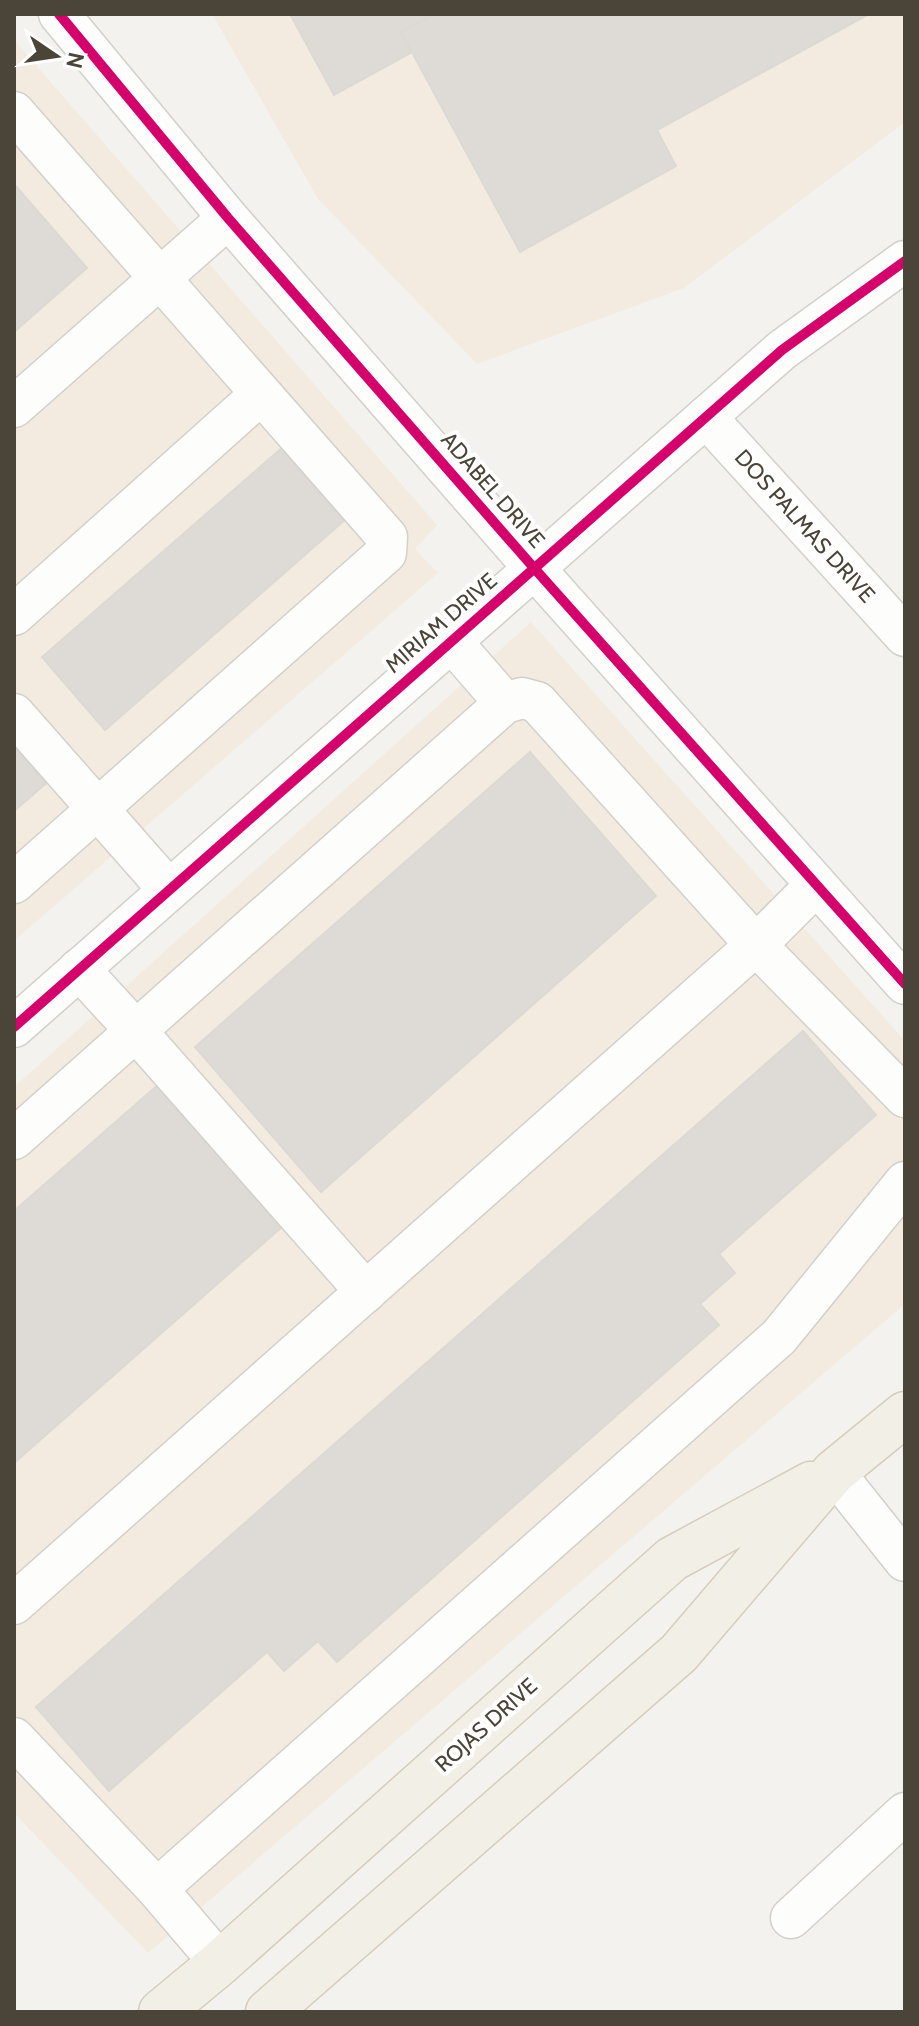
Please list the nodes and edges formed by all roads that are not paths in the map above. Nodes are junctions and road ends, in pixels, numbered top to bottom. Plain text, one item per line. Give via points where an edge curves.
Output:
1 (59, 14) edge
2 (14, 112) edge
3 (228, 218) junction
4 (905, 261) edge
5 (160, 278) junction
6 (261, 394) junction
7 (14, 407) edge
8 (706, 417) junction
9 (534, 568) junction
10 (14, 615) edge
11 (905, 636) edge
12 (451, 641) junction
13 (505, 703) junction
14 (14, 714) edge
15 (98, 810) junction
16 (14, 883) edge
17 (816, 885) junction
18 (169, 890) junction
19 (756, 945) junction
20 (79, 969) junction
21 (905, 984) edge
22 (14, 1027) edge
23 (136, 1031) junction
24 (905, 1097) edge
25 (14, 1139) edge
26 (905, 1182) edge
27 (366, 1292) junction
28 (905, 1414) edge
29 (834, 1472) junction
30 (905, 1561) edge
31 (14, 1604) edge
32 (14, 1738) edge
33 (905, 1813) edge
34 (157, 1889) junction
35 (791, 1918) dead end
36 (232, 1953) junction
37 (277, 2004) edge
38 (161, 2012) edge

1 - 3 street, ADABEL DRIVE
2 - 5 street
3 - 5 street
3 - 9 street, ADABEL DRIVE
4 - 8 street, MIRIAM DRIVE via 782,350
5 - 6 street
5 - 7 street
6 - 10 street
6 - 15 street via 387,537 386,553
8 - 9 street, MIRIAM DRIVE
8 - 11 street, DOS PALMAS DRIVE
9 - 12 street, MIRIAM DRIVE
9 - 17 street, ADABEL DRIVE
12 - 13 street
12 - 18 street, MIRIAM DRIVE
13 - 19 street via 522,698 537,702
13 - 23 street
14 - 15 street
15 - 16 street
15 - 18 street
17 - 19 street
17 - 21 street, ADABEL DRIVE
18 - 20 street, MIRIAM DRIVE
19 - 24 street
19 - 27 street
20 - 22 street, MIRIAM DRIVE
20 - 23 street
23 - 25 street
23 - 27 street
26 - 34 street via 779,1337
27 - 31 street
28 - 29 main road, ROJAS DRIVE
29 - 30 street
29 - 36 main road, ROJAS DRIVE via 672,1559
29 - 37 main road, ROJAS DRIVE via 679,1653
32 - 34 street
33 - 35 street
34 - 36 street
36 - 37 main road
36 - 38 main road, ROJAS DRIVE

